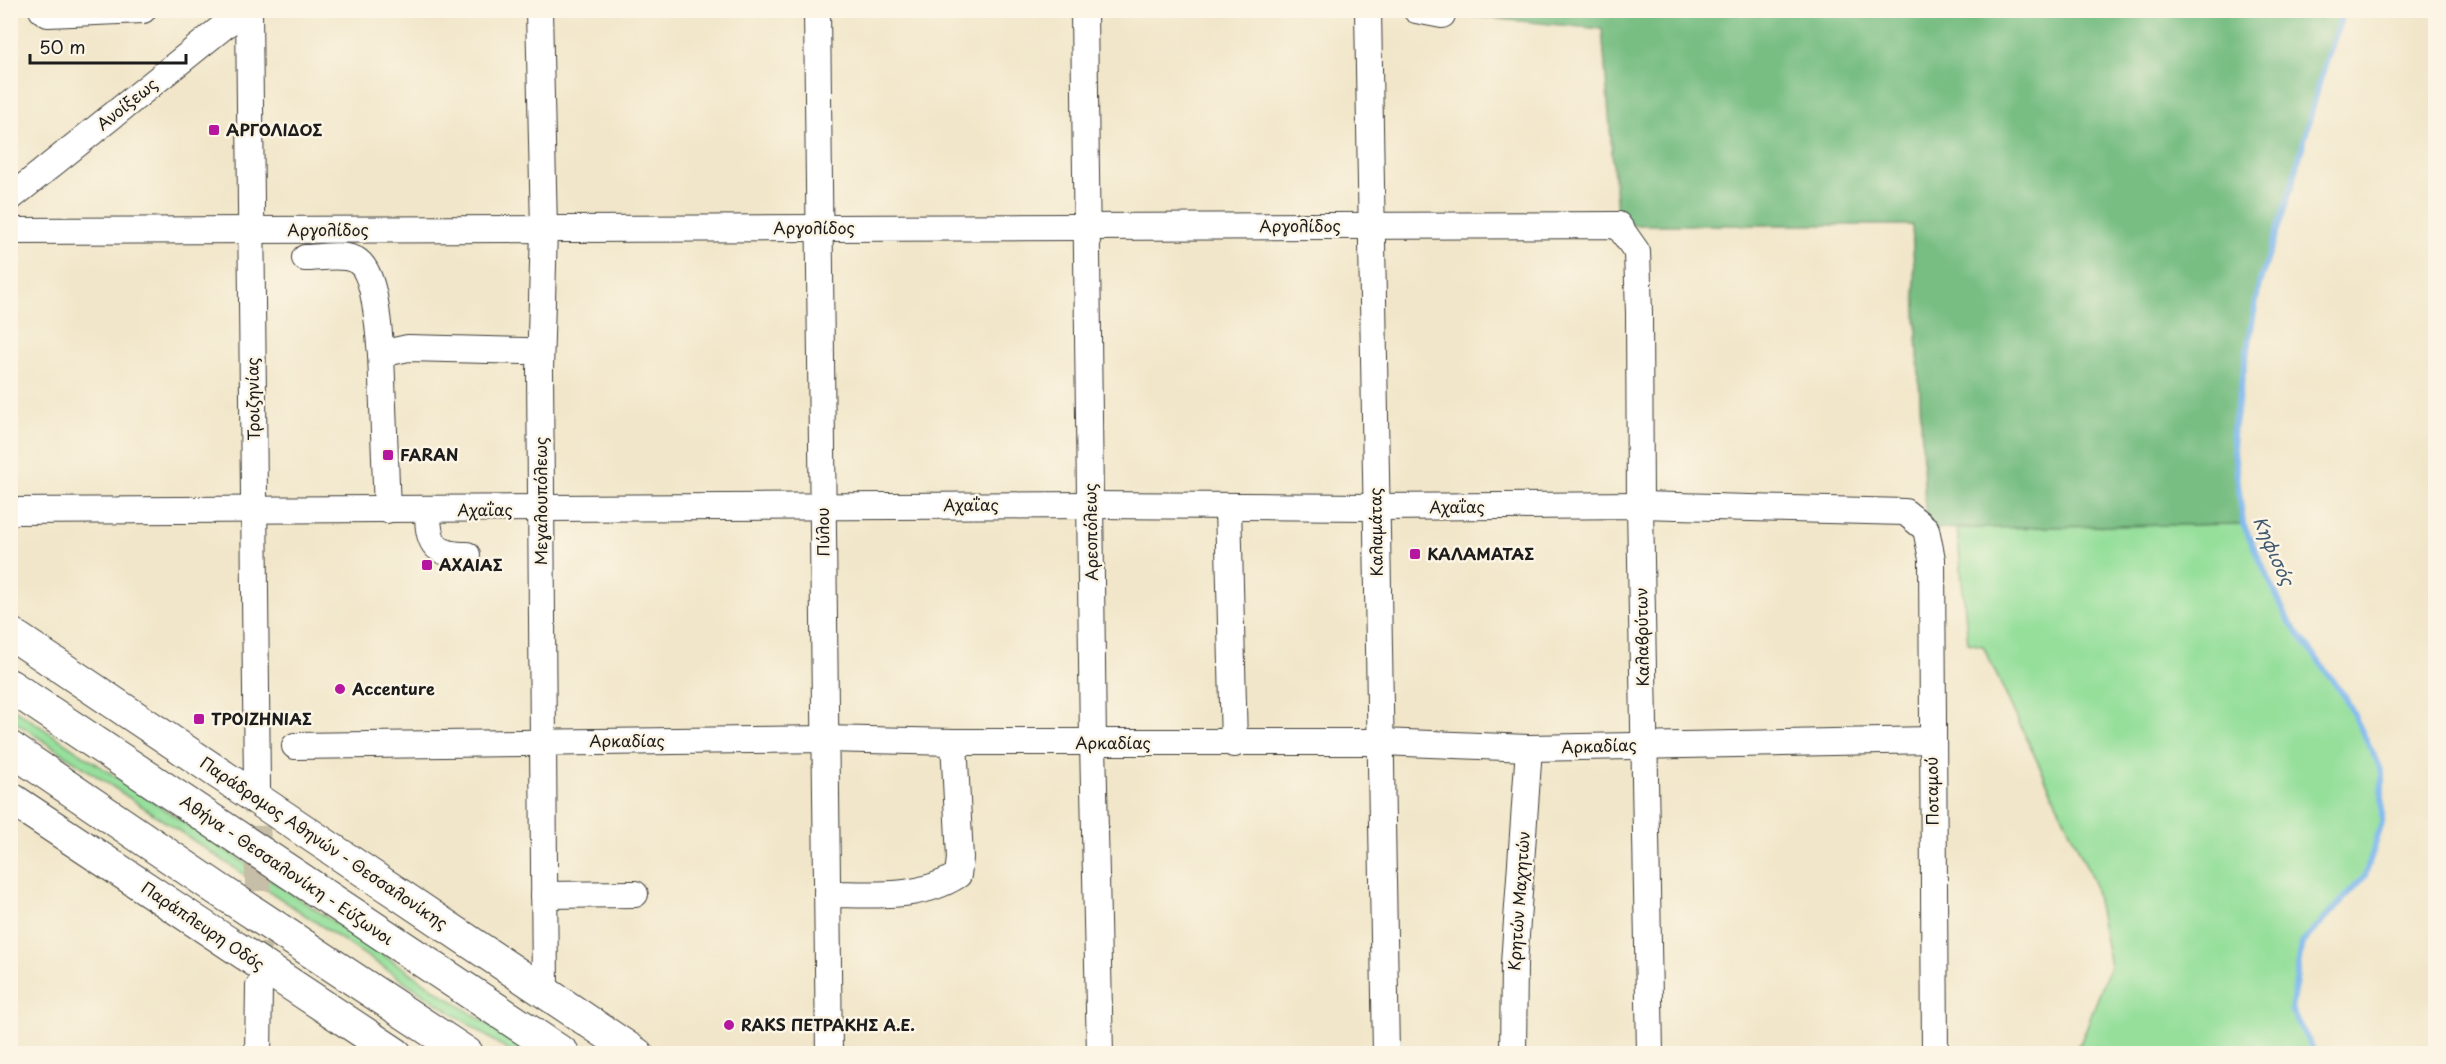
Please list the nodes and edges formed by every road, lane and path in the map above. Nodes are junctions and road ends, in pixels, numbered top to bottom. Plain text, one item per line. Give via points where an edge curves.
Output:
1 (143, 10) edge
2 (244, 10) edge
3 (249, 10) edge
4 (539, 10) edge
5 (817, 10) edge
6 (1084, 10) edge
7 (1368, 10) edge
8 (1416, 10) edge
9 (45, 12) edge
10 (1442, 15) dead end
11 (10, 198) edge
12 (1618, 225) joint
13 (1372, 226) junction
14 (1087, 227) junction
15 (819, 228) junction
16 (544, 229) junction
17 (251, 230) junction
18 (10, 231) edge
19 (305, 258) dead end
20 (525, 351) dead end
21 (381, 354) junction
22 (822, 505) junction
23 (1091, 505) junction
24 (1640, 505) junction
25 (1228, 506) junction
26 (1375, 507) junction
27 (254, 510) junction
28 (387, 510) junction
29 (428, 510) junction
30 (540, 510) junction
31 (10, 512) edge
32 (1926, 529) joint
33 (467, 555) dead end
34 (10, 633) edge
35 (10, 686) edge
36 (825, 739) junction
37 (1932, 740) junction
38 (542, 741) junction
39 (954, 742) junction
40 (1381, 742) junction
41 (1093, 743) junction
42 (1234, 744) junction
43 (1644, 745) junction
44 (295, 746) dead end
45 (10, 748) edge
46 (1529, 748) junction
47 (257, 787) tunnel mouth
48 (10, 798) edge
49 (635, 894) dead end
50 (827, 894) junction
51 (544, 896) junction
52 (259, 986) tunnel mouth
53 (545, 991) junction
54 (258, 1053) edge
55 (396, 1053) edge
56 (467, 1053) edge
57 (563, 1053) edge
58 (637, 1053) edge
59 (829, 1053) edge
60 (1100, 1053) edge
61 (1386, 1053) edge
62 (1513, 1053) edge
63 (1650, 1053) edge
64 (1935, 1053) edge

1 - 9 street
2 - 11 street, Ανοίξεως
3 - 17 street, Τροιζηνίας
4 - 16 street, Μεγαλουπόλεως
5 - 15 street, Πύλου
6 - 14 street, Αρεοπόλεως
7 - 13 street, Καλαμάτας
8 - 10 street
12 - 13 street, Αργολίδος
12 - 24 street, Καλαβρύτων via 1637,252
13 - 14 street, Αργολίδος
13 - 26 street, Καλαμάτας
14 - 15 street, Αργολίδος
14 - 23 street, Αρεοπόλεως
15 - 16 street, Αργολίδος
15 - 22 street, Πύλου
16 - 17 street, Αργολίδος
16 - 30 street, Μεγαλουπόλεως
17 - 18 street, Αργολίδος
17 - 27 street, Τροιζηνίας
19 - 21 street via 341,257 357,261 371,277
20 - 21 street via 408,348
21 - 28 street
22 - 23 street, Αχαΐας
22 - 30 street, Αχαΐας
22 - 36 street, Πύλου
23 - 25 street, Αχαΐας
23 - 41 street, Αρεοπόλεως
24 - 26 street, Αχαΐας
24 - 32 street, Αχαΐας via 1905,512
24 - 43 street, Καλαβρύτων
25 - 26 street, Αχαΐας
25 - 42 street
26 - 40 street, Καλαμάτας
27 - 28 street, Αχαΐας
27 - 31 street, Αχαΐας
27 - 47 street, Τροιζηνίας
28 - 29 street, Αχαΐας
29 - 30 street, Αχαΐας
29 - 33 street via 428,531 435,546 442,552
30 - 38 street, Μεγαλουπόλεως
32 - 37 street, Ποταμού via 1932,559
34 - 53 main road, Παράδρομος Αθηνών - Θεσσαλονίκης
35 - 57 highway, Αθήνα - Θεσσαλονίκη - Εύζωνοι
36 - 38 street, Αρκαδίας
36 - 39 street, Αρκαδίας
36 - 50 street, Πύλου
37 - 43 street, Αρκαδίας
37 - 64 street, Ποταμού
38 - 44 street, Αρκαδίας
38 - 51 street, Μεγαλουπόλεως
39 - 41 street, Αρκαδίας
39 - 50 street via 958,875 907,894
40 - 42 street, Αρκαδίας
40 - 46 street, Αρκαδίας
40 - 61 street, Καλαμάτας
41 - 42 street, Αρκαδίας
41 - 60 street, Αρεοπόλεως
43 - 46 street, Αρκαδίας
43 - 63 street, Καλαβρύτων
45 - 56 highway
46 - 62 street, Κρητών Μαχητών via 1514,964
48 - 55 main road, Παράπλευρη Οδός
49 - 51 street
50 - 59 street, Πύλου
51 - 53 street, Μεγαλουπόλεως
52 - 54 street
53 - 58 main road, Παράδρομος Αθηνών - Θεσσαλονίκης

